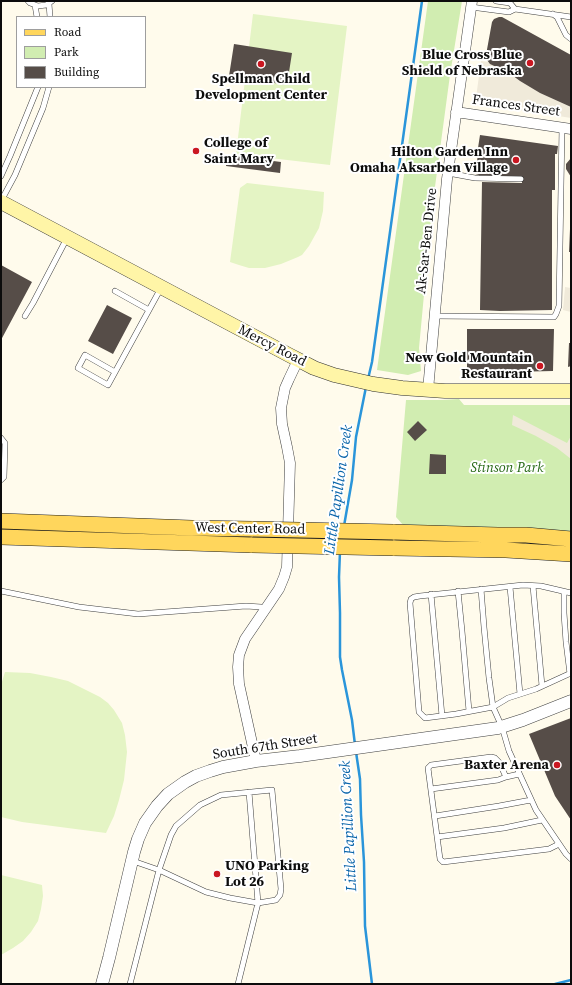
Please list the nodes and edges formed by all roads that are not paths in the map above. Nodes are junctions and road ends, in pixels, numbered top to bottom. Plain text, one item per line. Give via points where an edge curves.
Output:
1 (28, 1) edge
2 (496, 1) edge
3 (50, 2) edge
4 (472, 4) edge
5 (35, 5) junction
6 (515, 8) junction
7 (553, 14) junction
8 (37, 16) edge
9 (50, 16) edge
10 (571, 17) edge
11 (571, 39) edge
12 (38, 88) edge
13 (49, 88) edge
14 (456, 112) junction
15 (567, 128) edge
16 (448, 173) junction
17 (1, 176) edge
18 (520, 179) dead end
19 (1, 202) edge
20 (68, 238) junction
21 (161, 288) junction
22 (115, 291) dead end
23 (149, 310) junction
24 (25, 316) dead end
25 (434, 316) junction
26 (298, 360) junction
27 (115, 372) junction
28 (428, 390) junction
29 (571, 391) edge
30 (1, 438) edge
31 (1, 480) edge
32 (1, 521) edge
33 (1, 537) edge
34 (571, 538) edge
35 (571, 554) edge
36 (510, 586) junction
37 (533, 586) junction
38 (481, 589) junction
39 (1, 590) edge
40 (458, 591) junction
41 (564, 592) junction
42 (571, 593) edge
43 (431, 594) junction
44 (267, 611) junction
45 (570, 674) edge
46 (542, 686) junction
47 (520, 694) junction
48 (571, 701) edge
49 (493, 707) junction
50 (469, 711) junction
51 (442, 716) junction
52 (502, 727) junction
53 (256, 761) junction
54 (519, 774) junction
55 (506, 777) junction
56 (431, 789) junction
57 (249, 792) junction
58 (531, 800) junction
59 (434, 816) junction
60 (542, 820) junction
61 (437, 837) junction
62 (559, 844) junction
63 (571, 859) edge
64 (132, 861) junction
65 (159, 870) junction
66 (258, 903) junction
67 (102, 984) edge
68 (130, 984) edge
69 (238, 984) edge

1 - 5 lane
2 - 6 lane via 510,3
3 - 5 lane via 42,6
3 - 9 lane
4 - 6 lane via 509,12
4 - 14 street, Ak-Sar-Ben Drive
5 - 8 lane
6 - 7 lane
7 - 10 lane
7 - 11 lane via 566,36
12 - 17 lane
13 - 19 lane via 15,175
14 - 15 street, Frances Street
14 - 16 street, Ak-Sar-Ben Drive
15 - 25 lane via 559,306 554,317
16 - 18 lane via 475,178
16 - 25 street, Ak-Sar-Ben Drive
19 - 20 main road, Mercy Road
20 - 21 main road, Mercy Road
20 - 24 lane
21 - 23 lane
21 - 26 main road, Mercy Road
22 - 23 lane
23 - 27 lane
25 - 28 street, Ak-Sar-Ben Drive
26 - 28 main road, Mercy Road via 334,375 373,384
26 - 44 street via 285,388 281,408 290,472 287,567 281,586
27 - 27 lane via 108,385 78,368 85,355
28 - 29 main road, Mercy Road
30 - 31 lane via 5,443 4,477
32 - 34 main road, West Center Road, bridge
33 - 35 main road, West Center Road, bridge via 506,550
36 - 37 lane
36 - 38 lane
36 - 47 lane
37 - 41 lane
37 - 46 lane
38 - 40 lane
38 - 49 lane
39 - 44 lane via 79,607 138,614 246,606 261,607
40 - 43 lane
40 - 50 lane
41 - 42 lane
41 - 45 lane
43 - 51 lane
43 - 51 lane via 414,597 410,603 418,701 419,712 425,718
44 - 53 street via 244,641 238,670
45 - 46 lane
46 - 47 lane
47 - 49 lane
48 - 52 street, South 67th Street
49 - 50 lane
49 - 52 lane
50 - 51 lane
52 - 53 street, South 67th Street
52 - 54 lane
53 - 64 street, South 67th Street via 204,772 174,790 157,806 145,823
54 - 55 lane
54 - 58 lane
55 - 56 lane
55 - 56 lane via 499,762 491,757 431,765 428,768
56 - 59 lane
57 - 65 lane via 221,795 200,805 176,826
57 - 66 lane
57 - 66 lane via 272,790 281,889 276,900
58 - 59 lane
58 - 60 lane
59 - 61 lane
60 - 61 lane
60 - 62 lane
61 - 62 lane via 440,859 443,862 549,849
62 - 63 lane
64 - 65 lane
64 - 67 street, South 67th Street
65 - 66 lane via 206,892
65 - 68 lane
66 - 69 lane

